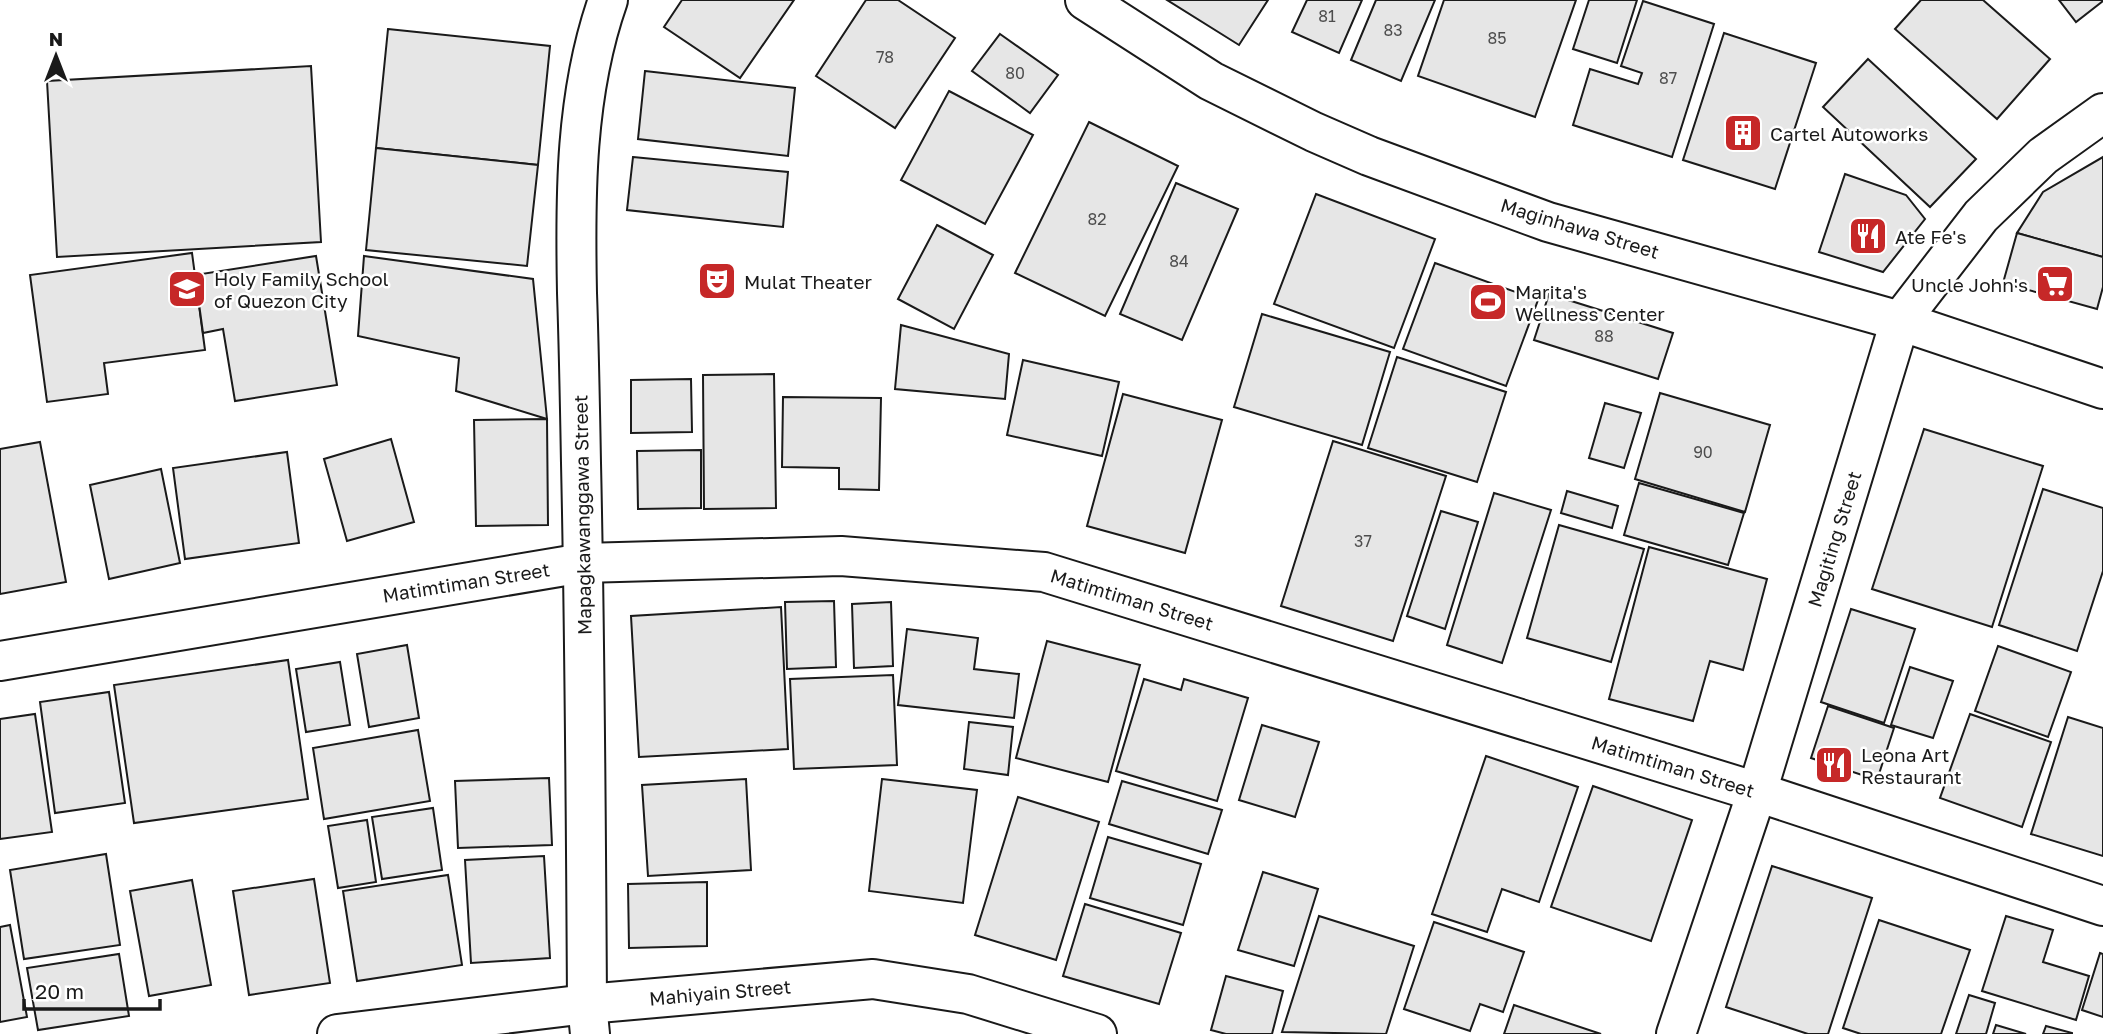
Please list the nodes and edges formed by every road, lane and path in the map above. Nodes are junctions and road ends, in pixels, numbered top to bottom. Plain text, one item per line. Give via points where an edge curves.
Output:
1 (608, 0) edge
2 (1085, 0) edge
3 (2103, 113) edge
4 (1900, 321) junction
5 (2103, 389) edge
6 (583, 563) junction
7 (0, 661) edge
8 (1757, 792) junction
9 (2103, 906) edge
10 (589, 1019) edge
11 (337, 1034) edge
12 (1097, 1034) edge
13 (1676, 1034) edge

1 - 6 street, Mapagkawanggawa Street via 584,100 578,157
2 - 4 street, Maginhawa Street via 1211,81 1369,156 1548,222
3 - 4 street, Magiting Street via 2043,156 1981,216
4 - 5 street, Maginhawa Street
4 - 8 street, Magiting Street
6 - 7 street, Matimtiman Street
6 - 8 street, Matimtiman Street via 841,556 1044,572
6 - 10 street, Mapagkawanggawa Street
8 - 9 street, Matimtiman Street
8 - 13 street, Magiting Street
10 - 11 street, Mahiyain Street
10 - 12 street, Mahiyain Street via 873,979 968,994

